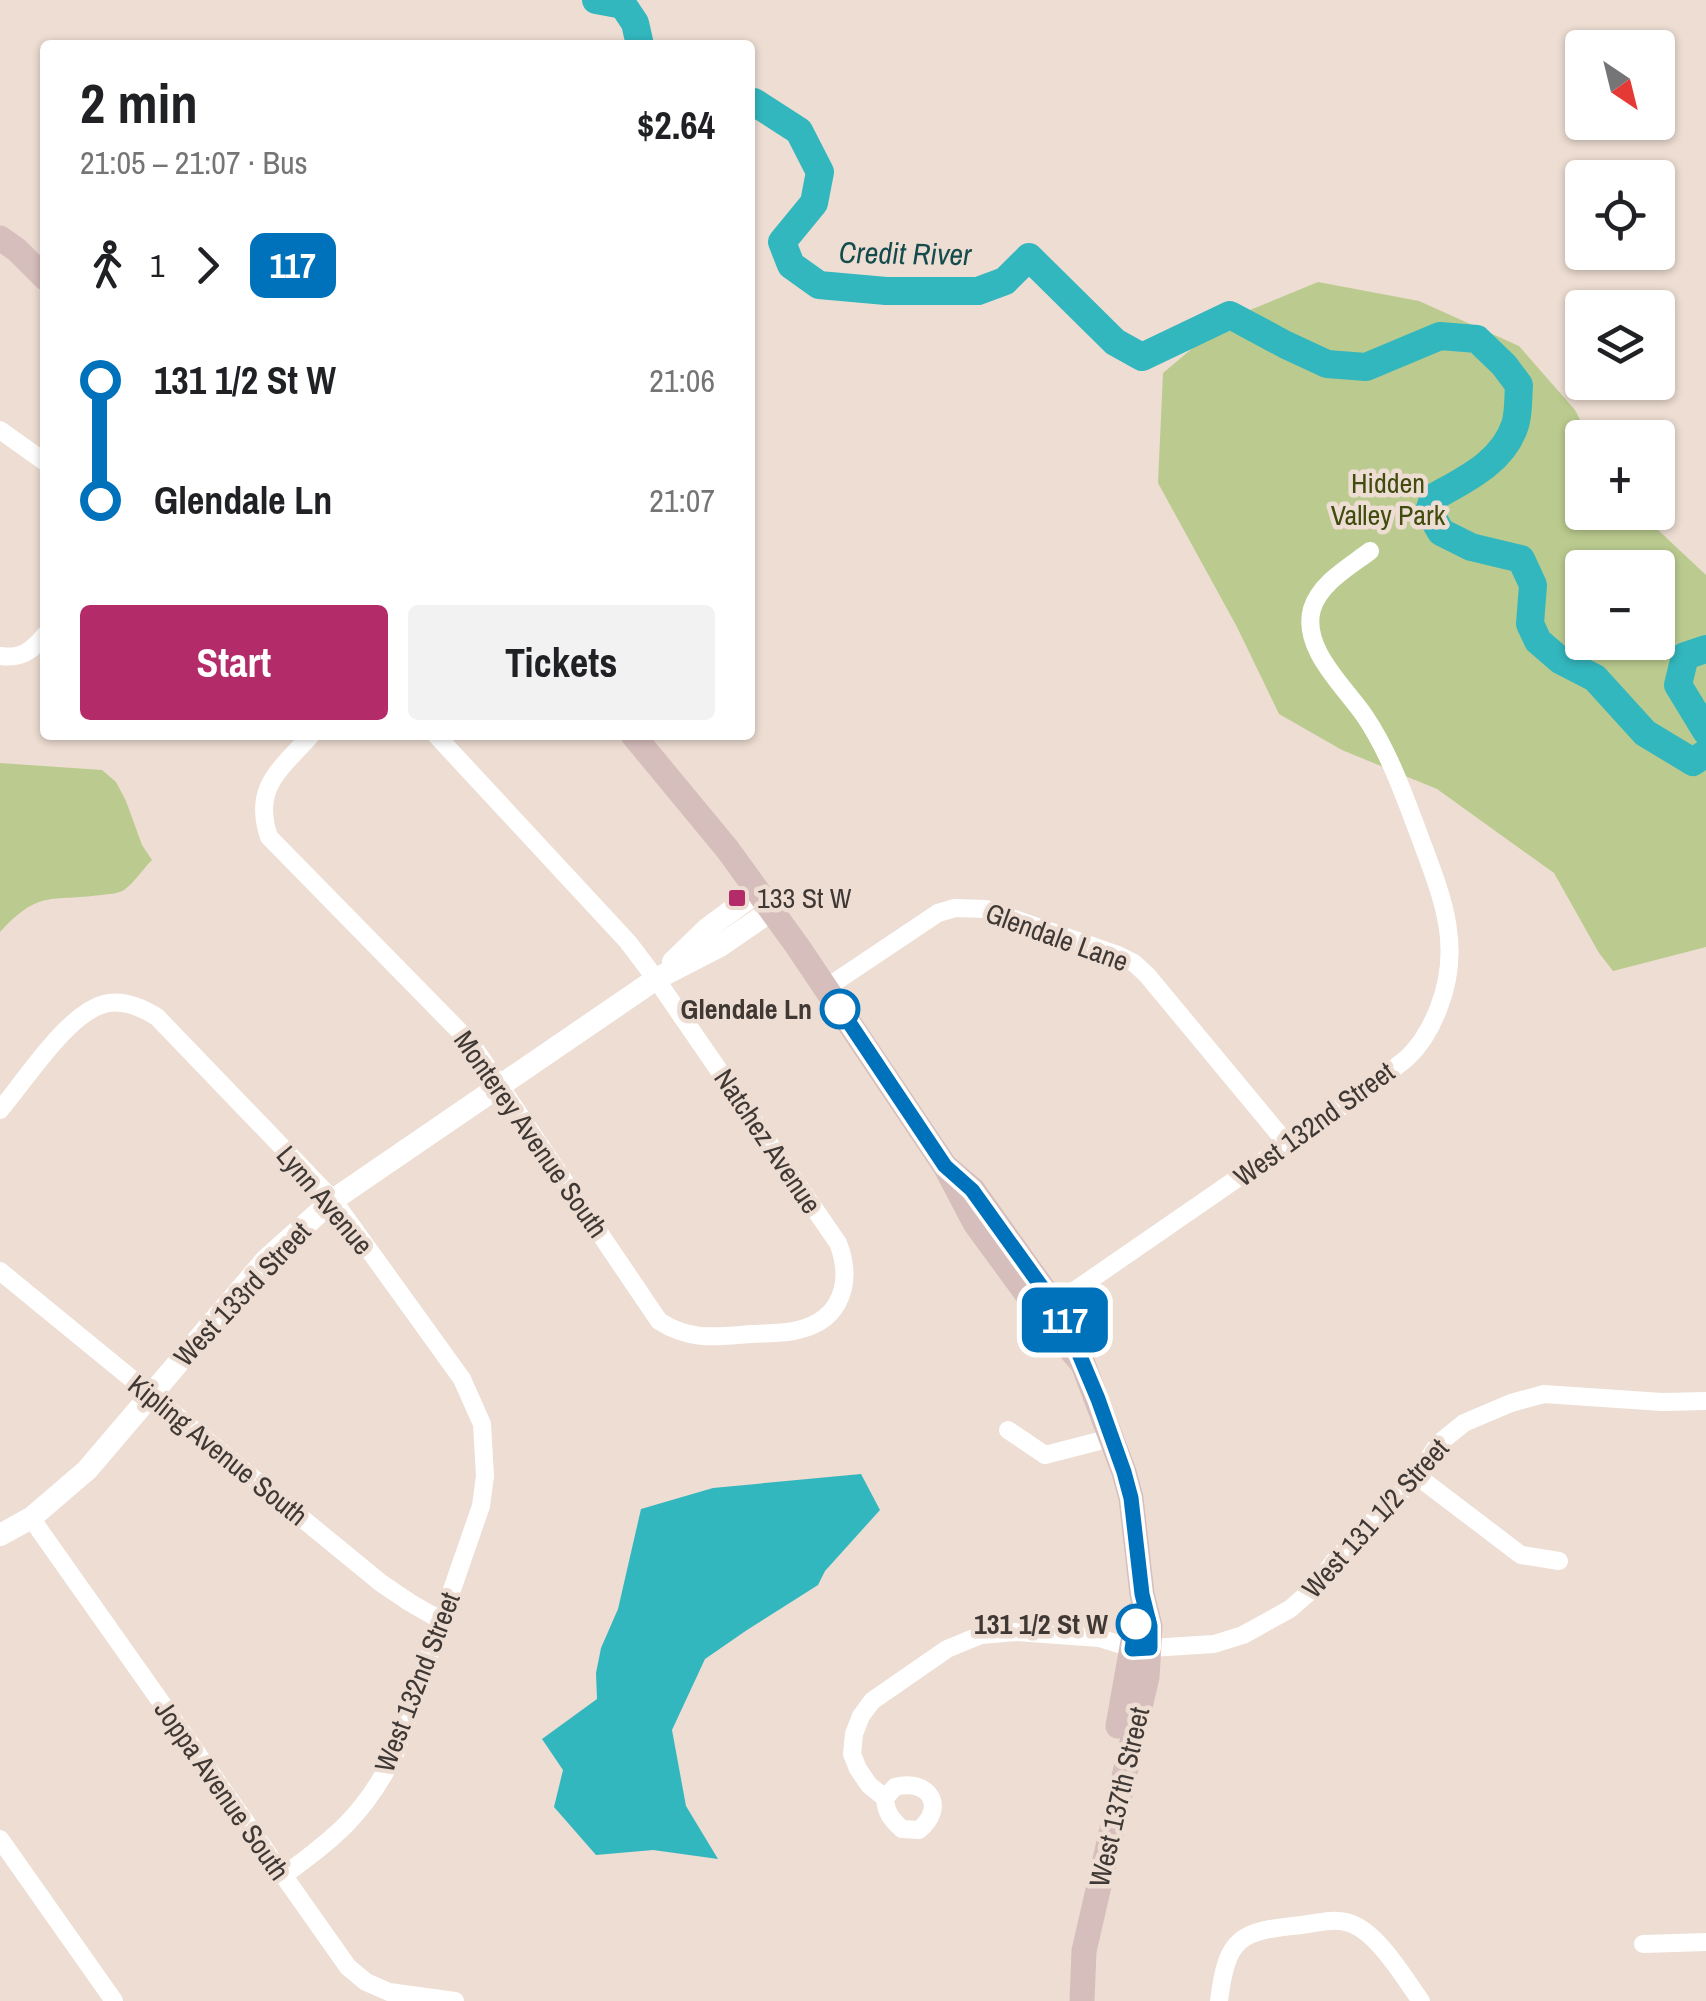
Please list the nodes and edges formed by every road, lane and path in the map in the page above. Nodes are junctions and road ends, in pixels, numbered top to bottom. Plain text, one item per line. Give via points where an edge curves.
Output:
1 (0, 238) edge
2 (0, 255) edge
3 (40, 274) edge
4 (40, 277) edge
5 (0, 430) edge
6 (40, 458) edge
7 (1370, 550) dead end
8 (40, 640) edge
9 (8, 657) edge
10 (441, 740) edge
11 (637, 740) edge
12 (306, 741) edge
13 (765, 901) junction
14 (656, 978) junction
15 (826, 988) junction
16 (502, 1085) junction
17 (0, 1110) edge
18 (1288, 1145) junction
19 (333, 1200) junction
20 (0, 1270) edge
21 (1048, 1309) junction
22 (748, 1334) joint
23 (150, 1395) junction
24 (1706, 1401) edge
25 (1008, 1430) dead end
26 (1111, 1438) junction
27 (485, 1450) joint
28 (1417, 1476) junction
29 (30, 1518) junction
30 (0, 1535) edge
31 (1559, 1561) dead end
32 (442, 1621) junction
33 (1141, 1649) junction
34 (885, 1798) dead end
35 (0, 1839) edge
36 (283, 1876) junction
37 (1706, 1942) edge
38 (1643, 1944) dead end
39 (106, 1998) edge
40 (455, 2001) edge
41 (1066, 2001) edge
42 (1082, 2001) edge
43 (1219, 2001) edge
44 (1421, 2001) edge

1 - 3 main road
2 - 4 main road
5 - 6 street
7 - 18 street, West 132nd Street via 1322,589 1310,628 1402,789 1442,898 1448,985 1433,1023 1408,1056
8 - 9 street via 29,652
10 - 14 street, Natchez Avenue
11 - 13 main road, West 137th Street
12 - 16 street, Monterey Avenue South via 271,780 264,798 269,837 451,1021
13 - 14 street, West 133rd Street via 708,928
13 - 15 main road, West 137th Street
14 - 16 street, West 133rd Street
14 - 22 street, Natchez Avenue via 843,1258 843,1289 827,1316 796,1331
15 - 18 street, Glendale Lane via 938,912 971,907 1002,914 1134,963
15 - 21 main road, West 137th Street via 945,1166 974,1223
16 - 19 street, West 133rd Street
16 - 22 street, Monterey Avenue South via 660,1320 689,1336
17 - 19 street, Lynn Avenue via 72,1024 108,1003 126,1003 156,1017
18 - 21 street, West 132nd Street
19 - 23 street, West 133rd Street via 266,1260
19 - 27 street, Lynn Avenue via 462,1379 482,1424
20 - 23 street, Kipling Avenue South
21 - 26 main road, West 137th Street via 1083,1364
23 - 29 street, West 133rd Street via 87,1470
23 - 32 street, Kipling Avenue South via 381,1583
24 - 28 street, West 131 1/2 Street via 1544,1394 1511,1402 1464,1422 1438,1444
25 - 26 street via 1045,1456
26 - 33 main road, West 137th Street via 1131,1498
27 - 32 street, West 132nd Street via 481,1506
28 - 31 street via 1521,1555
28 - 33 street, West 131 1/2 Street via 1290,1609 1214,1644
29 - 30 street, West 133rd Street
29 - 36 street, Joppa Avenue South
32 - 36 street, West 132nd Street via 382,1780 346,1827
33 - 34 street, West 131 1/2 Street via 1099,1638 1015,1632 981,1635 947,1649 860,1716 852,1754 868,1785
33 - 41 main road, West 137th Street via 1074,1913
33 - 42 main road, West 137th Street via 1147,1677 1084,1952
35 - 39 street
36 - 40 street, Joppa Avenue South via 366,1982
37 - 38 street
43 - 44 street via 1223,1968 1247,1935 1332,1922 1350,1923 1382,1945

